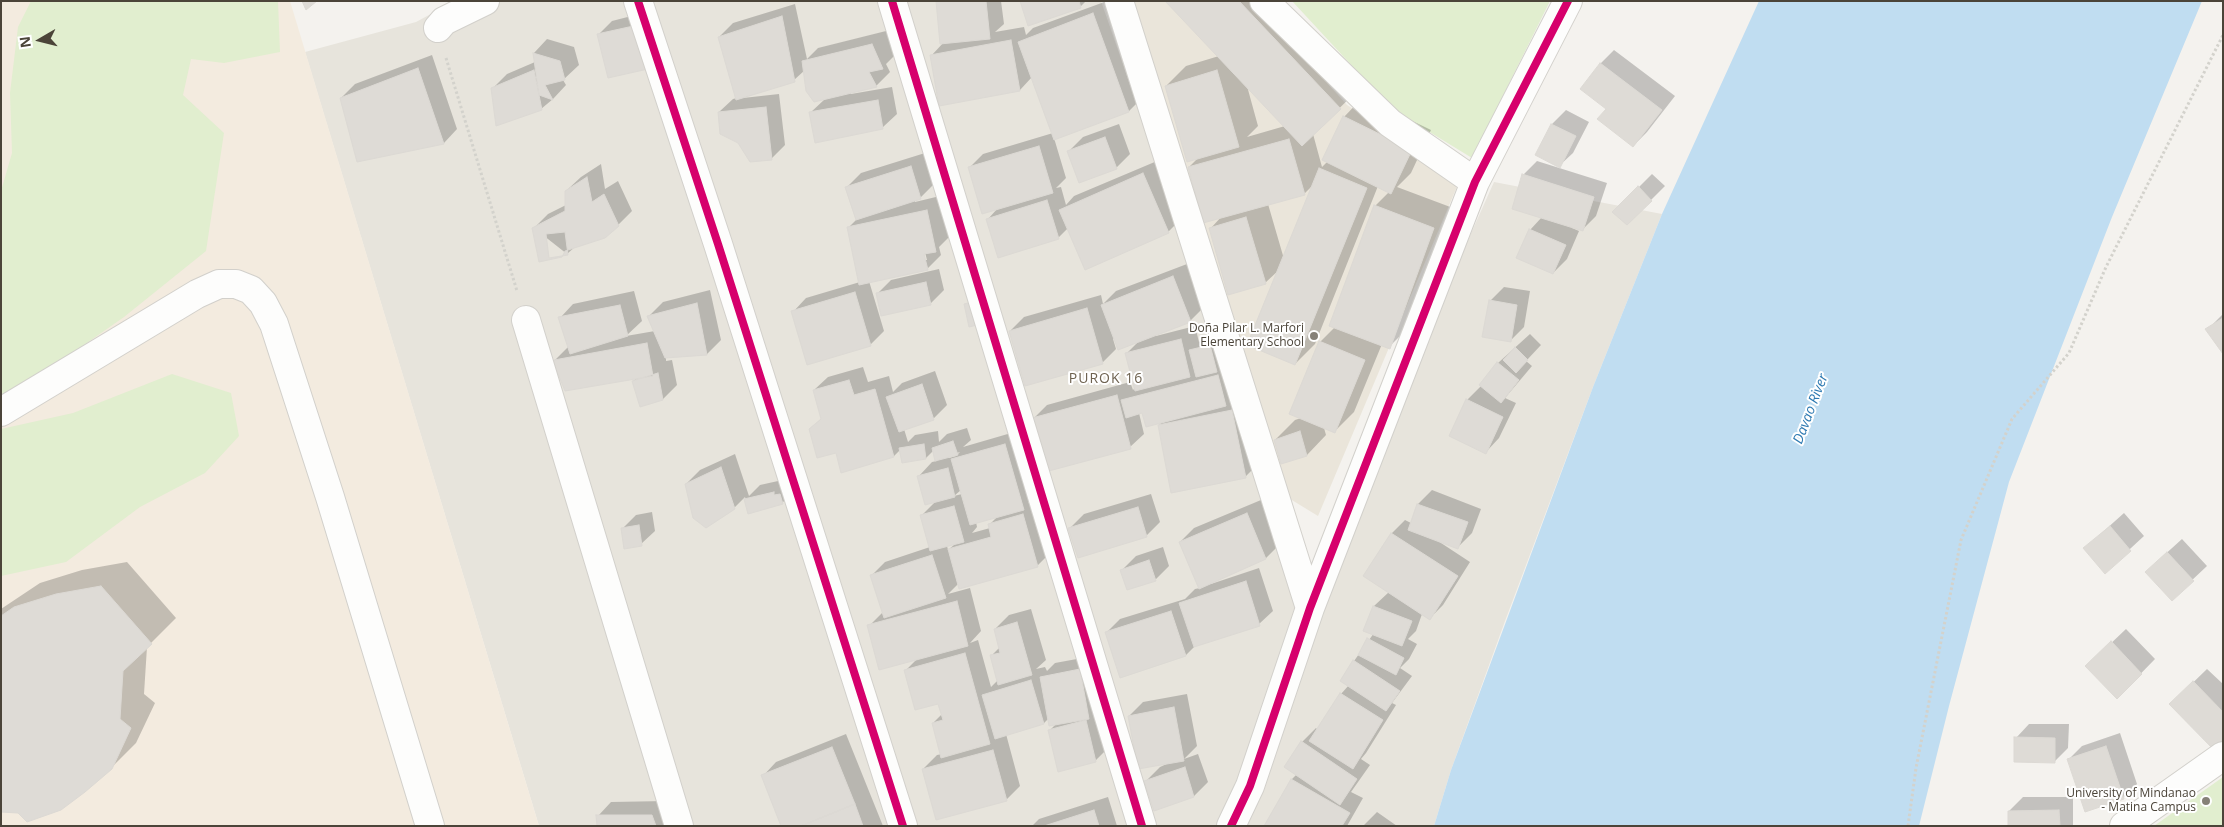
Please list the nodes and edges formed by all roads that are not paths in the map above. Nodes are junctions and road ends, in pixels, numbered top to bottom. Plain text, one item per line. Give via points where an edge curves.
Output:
1 (485, 1) edge
2 (638, 1) edge
3 (892, 1) edge
4 (1119, 1) edge
5 (1264, 1) edge
6 (1568, 1) edge
7 (438, 28) road end
8 (1475, 182) junction
9 (526, 320) road end
10 (1, 412) edge
11 (1310, 608) junction
12 (2223, 756) edge
13 (430, 826) edge
14 (679, 826) edge
15 (903, 826) edge
16 (1142, 826) edge
17 (1231, 826) edge
18 (2124, 826) edge

1 - 7 street via 444,21
2 - 15 street
3 - 16 street
4 - 11 street
5 - 8 street via 1390,123
6 - 8 street
8 - 11 street
9 - 14 street
10 - 13 street via 197,294 218,284 236,284 251,290 263,303 274,324
11 - 17 street via 1250,786
12 - 18 street

